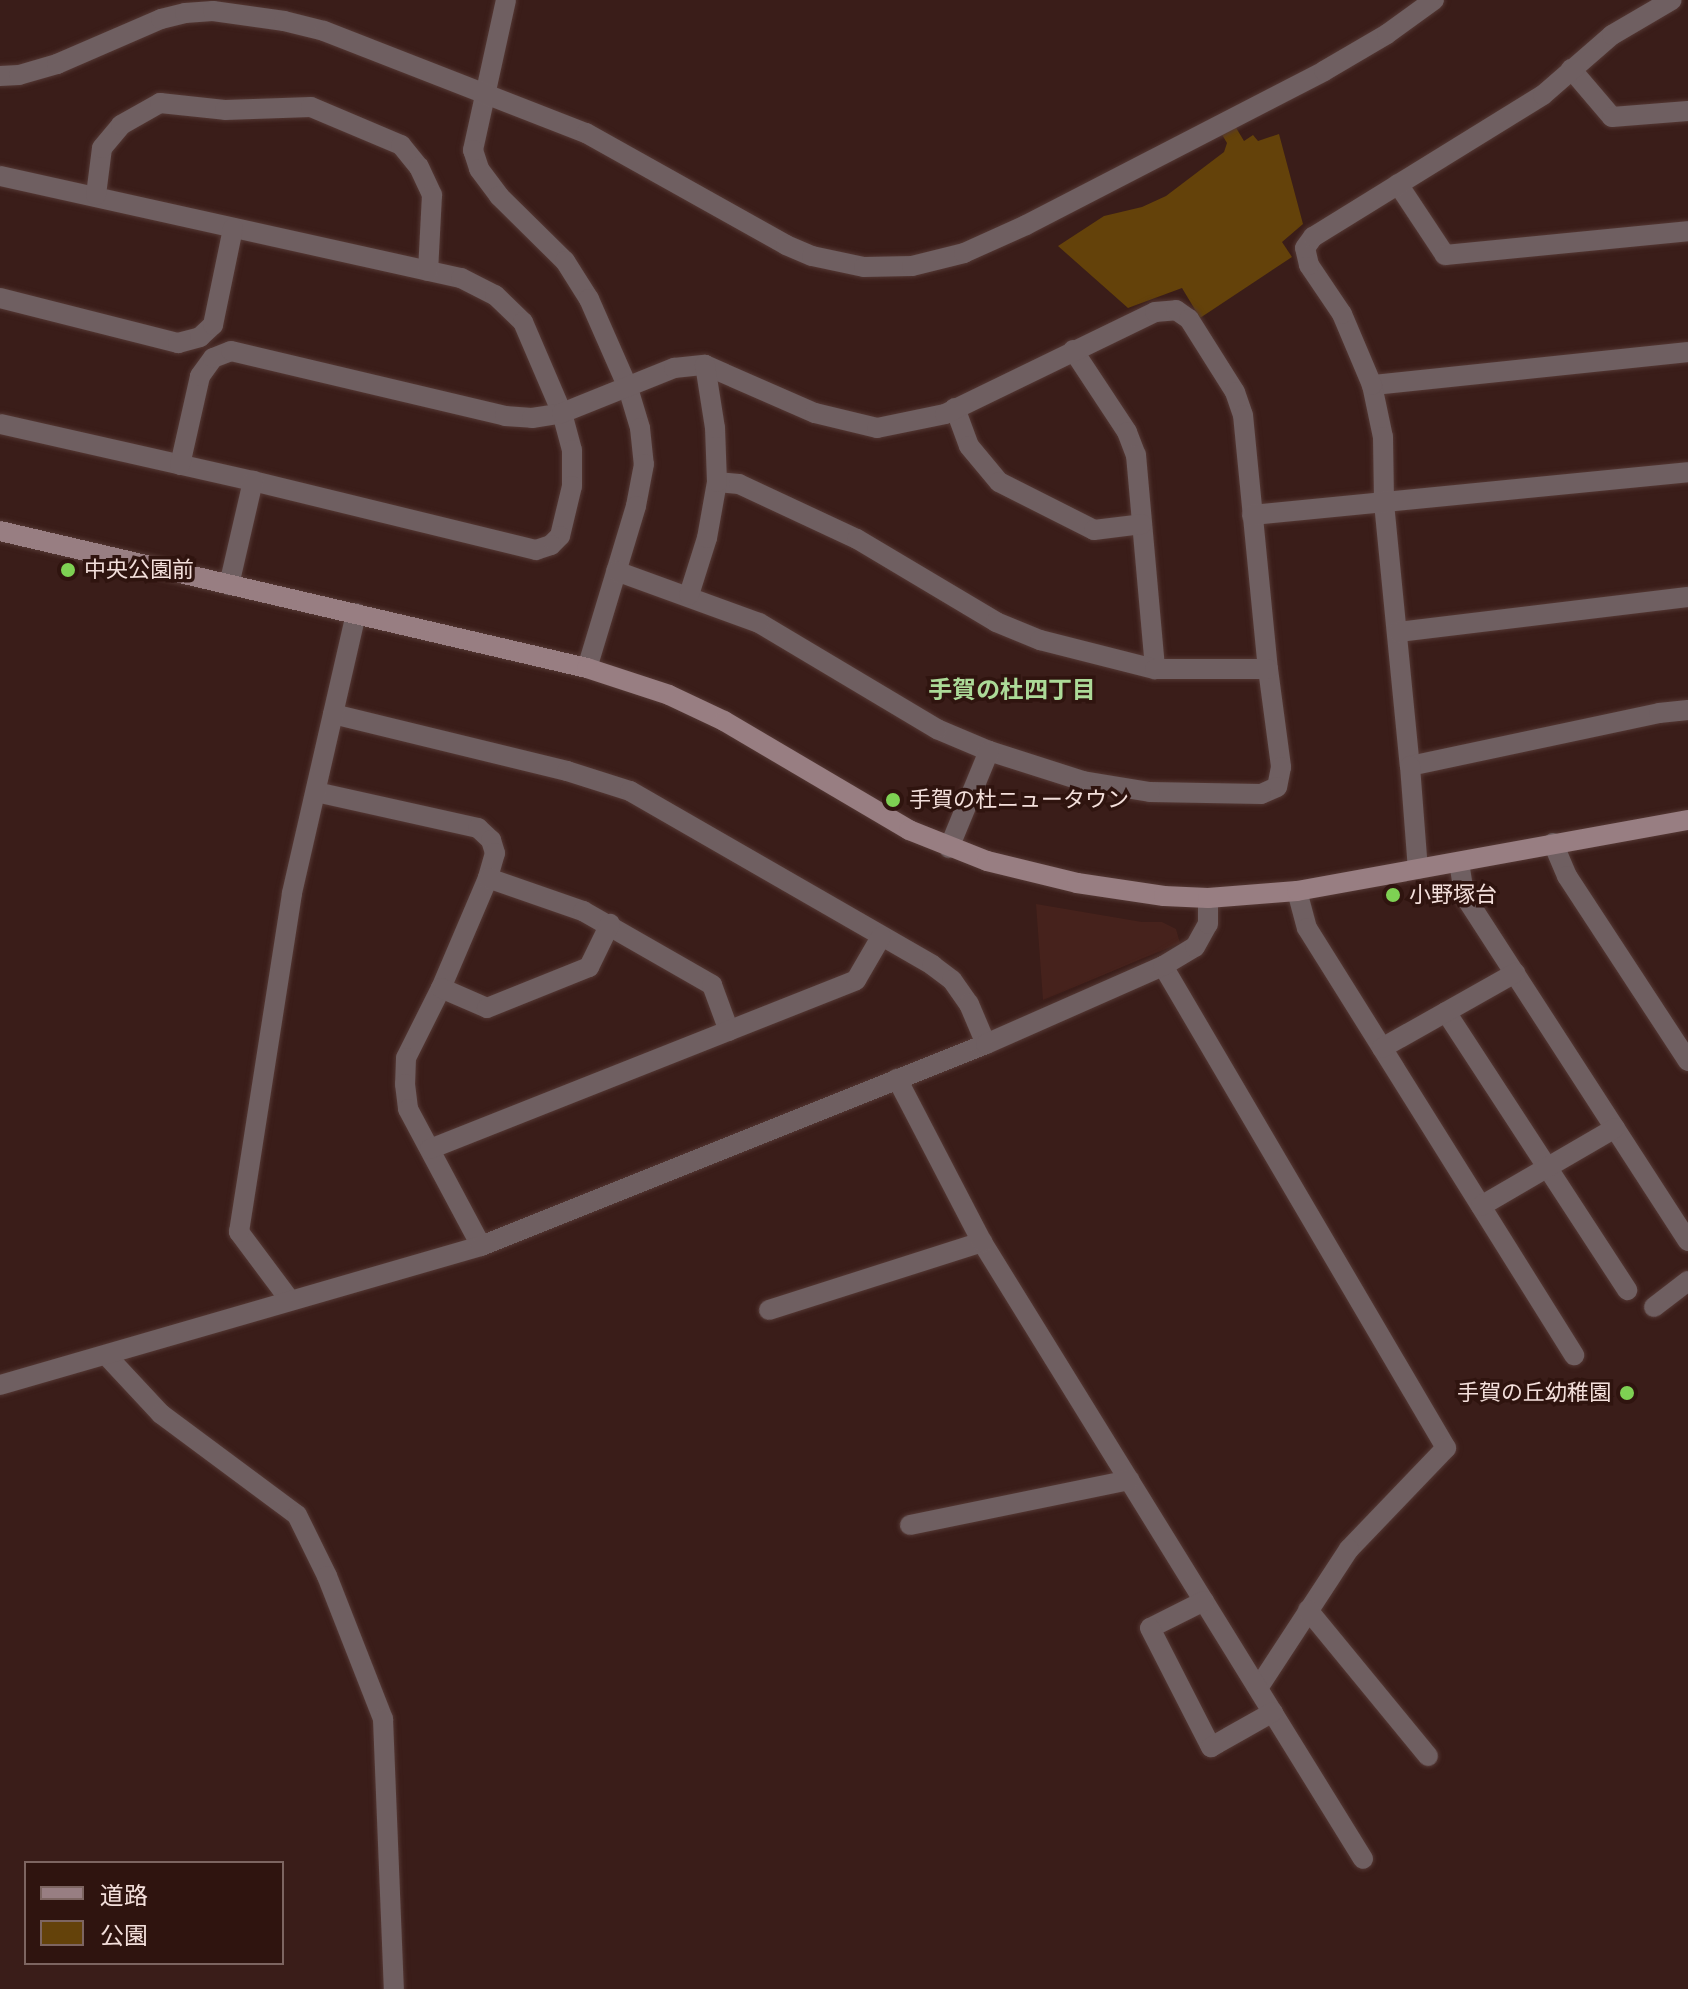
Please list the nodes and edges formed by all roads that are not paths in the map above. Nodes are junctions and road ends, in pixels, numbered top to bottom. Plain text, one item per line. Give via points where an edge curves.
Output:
1 (506, 0) edge
2 (1434, 0) edge
3 (1672, 0) edge
4 (1571, 69) junction
5 (0, 76) edge
6 (484, 91) junction
7 (1688, 111) edge
8 (0, 176) edge
9 (1398, 184) junction
10 (96, 195) junction
11 (233, 228) junction
12 (1688, 231) edge
13 (428, 271) junction
14 (0, 298) edge
15 (1073, 350) junction
16 (1688, 352) edge
17 (705, 365) junction
18 (1372, 385) junction
19 (628, 388) junction
20 (955, 408) junction
21 (562, 413) junction
22 (0, 424) edge
23 (180, 465) junction
24 (1688, 472) edge
25 (253, 481) junction
26 (717, 482) junction
27 (1384, 503) junction
28 (1252, 515) junction
29 (1142, 524) junction
30 (0, 531) edge
31 (616, 571) junction
32 (229, 585) junction
33 (689, 595) junction
34 (1688, 597) edge
35 (356, 613) junction
36 (1398, 632) junction
37 (587, 668) junction
38 (1155, 669) junction
39 (1268, 669) junction
40 (1688, 710) edge
41 (333, 714) junction
42 (989, 751) junction
43 (1410, 766) junction
44 (316, 792) junction
45 (1688, 820) edge
46 (1553, 843) junction
47 (949, 848) junction
48 (1459, 862) junction
49 (1418, 869) junction
50 (488, 878) junction
51 (1297, 891) junction
52 (1208, 898) junction
53 (610, 924) junction
54 (881, 937) junction
55 (1163, 966) junction
56 (1515, 973) junction
57 (441, 988) junction
58 (1446, 1012) junction
59 (729, 1031) junction
60 (986, 1044) junction
61 (1382, 1048) junction
62 (1688, 1061) edge
63 (897, 1079) junction
64 (1615, 1128) junction
65 (430, 1149) junction
66 (1546, 1168) junction
67 (1481, 1206) junction
68 (1688, 1241) edge
69 (982, 1242) junction
70 (481, 1246) junction
71 (1688, 1281) edge
72 (1627, 1290) dead end
73 (289, 1299) junction
74 (1654, 1307) dead end
75 (769, 1310) dead end
76 (106, 1355) junction
77 (1574, 1355) dead end
78 (0, 1385) edge
79 (1129, 1480) junction
80 (910, 1525) dead end
81 (1204, 1601) junction
82 (1308, 1610) junction
83 (1258, 1688) junction
84 (1273, 1712) junction
85 (1428, 1756) dead end
86 (1363, 1859) dead end
87 (394, 1989) edge

1 - 6 street
2 - 6 street via 1324,71 1026,225 964,253 912,266 836,263 786,245 586,133
3 - 4 street via 1612,35
4 - 7 street via 1612,117
4 - 9 street via 1543,95
5 - 6 street via 57,64 161,19 213,11 324,31
6 - 19 street via 473,150 479,169 565,261 589,299
8 - 10 street
9 - 12 street via 1445,255
9 - 18 street via 1313,237 1305,248 1309,265 1348,326
10 - 11 street
10 - 13 street via 102,148 121,125 160,103 225,110 311,107 401,145 419,167 432,195
11 - 13 street
11 - 14 street via 213,325 200,337 178,343
13 - 21 street via 461,278 495,295 523,322
15 - 20 street
15 - 28 street via 1155,312 1176,310 1189,319 1235,392 1243,415
15 - 29 street via 1127,432 1136,455
16 - 18 street
17 - 19 street via 674,368
17 - 20 street via 815,413 877,428
17 - 26 street
18 - 27 street via 1383,437
19 - 21 street
19 - 31 street via 644,464
20 - 29 street via 969,446 999,482 1094,530
21 - 23 street via 505,416 231,351 213,358 200,376
21 - 25 street via 572,450 572,486 560,536 536,550
22 - 23 street
23 - 25 street
24 - 27 street
25 - 32 street
26 - 33 street
26 - 38 street via 739,484 857,539 996,622 1040,640
27 - 28 street
27 - 36 street
28 - 39 street
29 - 38 street
30 - 32 street
31 - 33 street
31 - 37 street
32 - 35 street
33 - 42 street via 759,623 937,729
34 - 36 street
35 - 37 street
35 - 41 street
36 - 43 street
37 - 47 street via 669,695 724,721
38 - 39 street
39 - 42 street via 1281,767 1277,787 1261,794 1150,792 1083,781
40 - 43 street
41 - 44 street
41 - 54 street via 630,791
42 - 47 street
43 - 49 street
44 - 50 street via 478,828 491,840 495,853
44 - 73 street via 292,893 239,1232
45 - 46 street
46 - 48 street
46 - 62 street via 1567,876
47 - 52 street via 1077,883
48 - 49 street
48 - 56 street via 1464,895
49 - 51 street
50 - 53 street
50 - 57 street
51 - 52 street
51 - 61 street via 1307,928
52 - 55 street via 1204,937
53 - 57 street via 589,967 487,1008
53 - 59 street via 712,985
54 - 59 street via 856,980
54 - 60 street via 952,980
55 - 60 street
55 - 82 street via 1446,1448 1349,1549
56 - 58 street
56 - 64 street
57 - 65 street via 406,1058 408,1109
58 - 61 street
58 - 66 street
59 - 65 street
60 - 63 street
61 - 67 street
63 - 69 street
63 - 70 street
64 - 66 street
64 - 68 street
65 - 70 street
66 - 67 street
66 - 72 street
67 - 77 street
69 - 75 street
69 - 79 street
70 - 73 street
71 - 74 street
73 - 76 street
76 - 78 street
76 - 87 street via 161,1414 297,1515 327,1576 383,1719
79 - 80 street
79 - 81 street
81 - 83 street
81 - 84 street via 1150,1628 1211,1747
82 - 83 street
82 - 85 street
83 - 84 street
84 - 86 street

